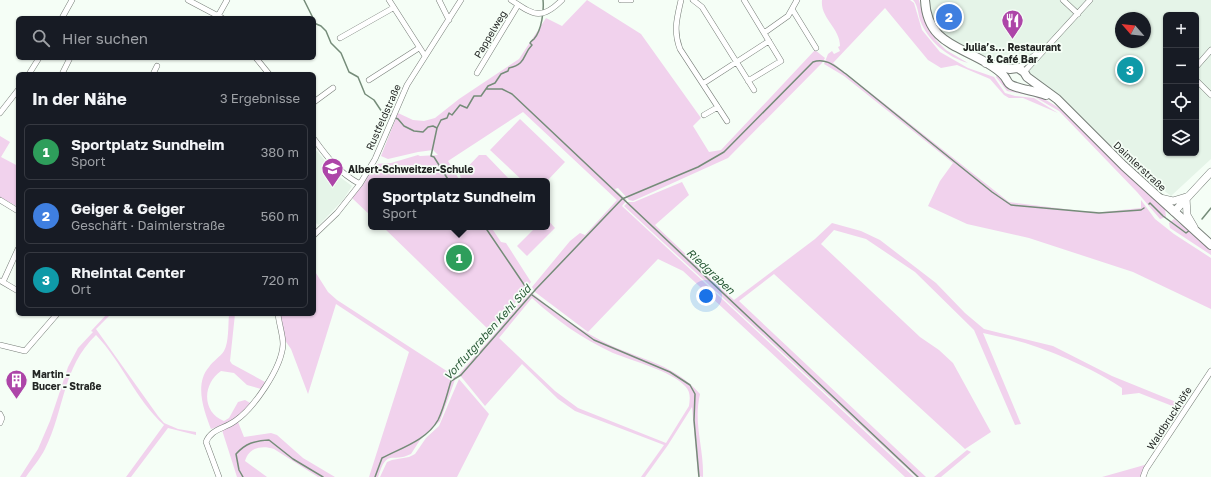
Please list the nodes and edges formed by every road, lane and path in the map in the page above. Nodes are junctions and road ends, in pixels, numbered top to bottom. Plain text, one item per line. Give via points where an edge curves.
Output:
1 (72, 0) edge
2 (188, 0) edge
3 (226, 0) edge
4 (389, 0) edge
5 (439, 0) edge
6 (461, 0) edge
7 (511, 0) edge
8 (562, 0) edge
9 (621, 0) edge
10 (631, 0) edge
11 (682, 0) edge
12 (692, 0) edge
13 (744, 0) edge
14 (797, 0) edge
15 (925, 0) edge
16 (1063, 0) edge
17 (1090, 0) edge
18 (518, 4) junction
19 (393, 8) junction
20 (792, 9) junction
21 (1078, 14) junction
22 (63, 16) edge
23 (218, 16) edge
24 (220, 16) edge
25 (449, 20) junction
26 (764, 33) junction
27 (340, 38) dead end
28 (768, 41) junction
29 (419, 48) junction
30 (816, 48) dead end
31 (1211, 50) edge
32 (425, 56) junction
33 (38, 60) edge
34 (69, 60) edge
35 (258, 60) edge
36 (736, 62) junction
37 (986, 63) junction
38 (1199, 64) edge
39 (157, 66) dead end
40 (1020, 71) junction
41 (30, 72) edge
42 (63, 72) edge
43 (154, 72) edge
44 (267, 72) edge
45 (477, 73) dead end
46 (1005, 76) junction
47 (369, 80) dead end
48 (748, 81) junction
49 (704, 83) junction
50 (1199, 83) edge
51 (1020, 87) junction
52 (333, 88) dead end
53 (754, 90) dead end
54 (16, 93) edge
55 (1211, 95) edge
56 (316, 101) edge
57 (1062, 103) junction
58 (718, 107) junction
59 (0, 113) edge
60 (704, 115) dead end
61 (727, 121) dead end
62 (316, 142) edge
63 (1211, 172) edge
64 (360, 184) junction
65 (1159, 197) junction
66 (1186, 197) junction
67 (0, 200) edge
68 (16, 210) edge
69 (1174, 212) junction
70 (316, 233) edge
71 (1207, 241) edge
72 (16, 253) edge
73 (2, 281) edge
74 (16, 290) edge
75 (54, 316) edge
76 (278, 316) edge
77 (0, 344) edge
78 (1211, 371) edge
79 (0, 414) edge
80 (0, 424) edge
81 (219, 477) edge
82 (1143, 477) edge

1 - 22 street
2 - 23 street
3 - 24 street
4 - 19 street
5 - 25 street
6 - 25 street, Rustfeldstraße
7 - 18 street
8 - 18 street via 545,14 539,14
9 - 10 street
11 - 49 street via 675,24 676,38
12 - 36 street via 702,7
13 - 26 street
14 - 20 street
15 - 37 main road, Daimlerstraße via 930,22 941,38
16 - 21 street
17 - 21 street
18 - 45 street, Pappelweg
19 - 27 street
19 - 29 street
20 - 26 street via 788,16
20 - 30 street
21 - 40 street
25 - 32 street, Rustfeldstraße
26 - 28 street
28 - 36 street
28 - 48 street via 781,61
29 - 32 street
29 - 47 street
31 - 38 street
32 - 64 street, Rustfeldstraße via 407,85 375,159
33 - 41 street
34 - 42 street
35 - 44 street
36 - 48 street
36 - 49 street
37 - 40 main road, Daimlerstraße
37 - 46 main road, Daimlerstraße
39 - 43 street
40 - 46 main road
40 - 51 main road via 1026,82
40 - 57 main road, Daimlerstraße
46 - 51 main road, Daimlerstraße via 1009,84
48 - 53 street
49 - 58 street
50 - 55 street
51 - 57 main road, Daimlerstraße
52 - 56 street
54 - 59 street
57 - 65 main road, Daimlerstraße via 1124,166
58 - 60 street
58 - 61 street
62 - 64 street via 340,171
63 - 66 street
64 - 70 street, Rustfeldstraße
65 - 66 street via 1173,201
65 - 69 main road, Daimlerstraße
66 - 69 street
66 - 71 street via 1187,215
67 - 68 street
69 - 71 main road, Daimlerstraße
72 - 73 street
73 - 74 street
75 - 77 street via 25,351
76 - 81 street via 282,344 280,358 267,382 246,413 213,432 206,442
78 - 82 street, Waldbruckhöfe
79 - 80 street

